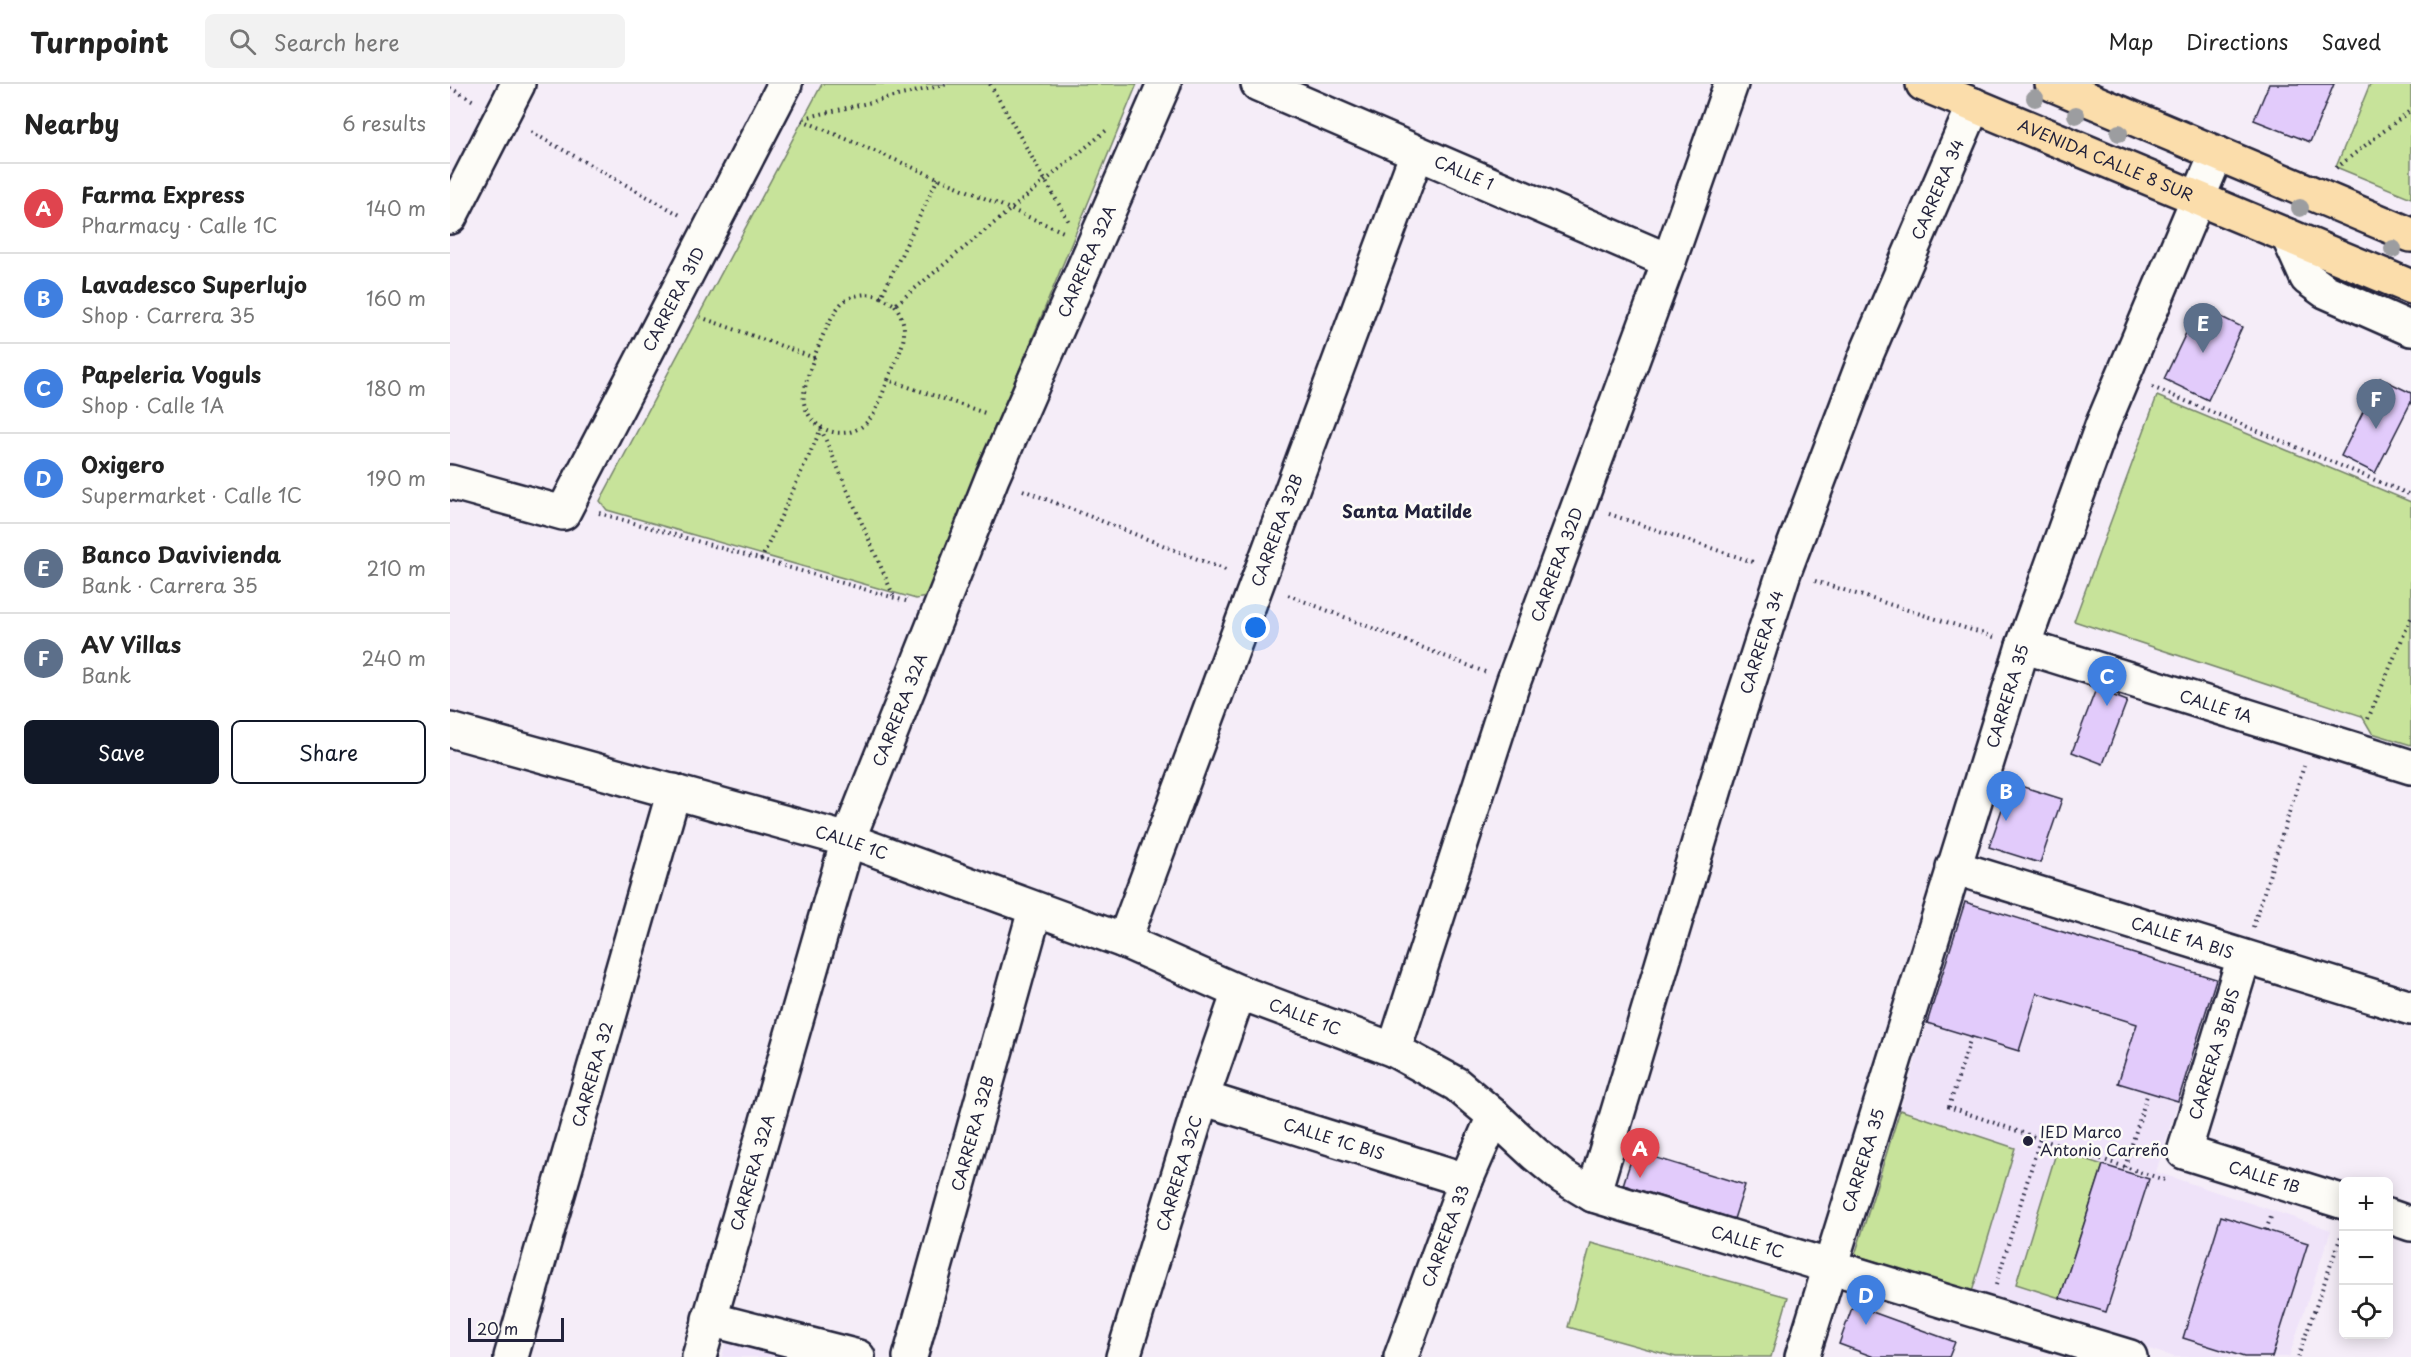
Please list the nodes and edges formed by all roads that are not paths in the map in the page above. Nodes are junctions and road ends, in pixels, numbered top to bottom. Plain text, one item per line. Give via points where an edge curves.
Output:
1 (518, 84) edge
2 (785, 84) edge
3 (1164, 84) edge
4 (1258, 84) edge
5 (1731, 84) edge
6 (1923, 84) edge
7 (2052, 84) edge
8 (1974, 105) junction
9 (1417, 153) junction
10 (2217, 153) junction
11 (2199, 199) junction
12 (450, 217) edge
13 (2411, 235) edge
14 (2288, 236) junction
15 (1669, 261) junction
16 (2411, 287) edge
17 (2411, 329) edge
18 (450, 482) edge
19 (2023, 646) junction
20 (450, 730) edge
21 (2411, 767) edge
22 (674, 791) junction
23 (848, 840) junction
24 (1953, 867) junction
25 (1035, 910) junction
26 (1124, 941) junction
27 (2244, 957) junction
28 (1239, 992) junction
29 (2411, 1008) edge
30 (1394, 1050) junction
31 (1202, 1098) junction
32 (1494, 1116) junction
33 (2184, 1152) joint
34 (1466, 1180) junction
35 (1593, 1195) junction
36 (2339, 1201) edge
37 (2393, 1218) edge
38 (2411, 1224) edge
39 (1830, 1266) junction
40 (709, 1319) junction
41 (2063, 1347) edge
42 (511, 1357) edge
43 (699, 1357) edge
44 (858, 1357) edge
45 (910, 1357) edge
46 (1123, 1357) edge
47 (1401, 1357) edge
48 (1802, 1357) edge
49 (2130, 1357) edge

1 - 12 street
2 - 18 street, CARRERA 31D via 563,513
3 - 23 street, CARRERA 32A via 992,478
4 - 9 street, CALLE 1
5 - 15 street, CARRERA 32D
6 - 8 main road, AVENIDA CALLE 8 SUR
7 - 10 main road
8 - 11 main road, AVENIDA CALLE 8 SUR
8 - 35 street, CARRERA 34 via 1867,353 1784,572 1719,772
9 - 15 street, CALLE 1
9 - 26 street, CARRERA 32B
10 - 11 street, CARRERA 35
10 - 13 main road
11 - 14 main road, AVENIDA CALLE 8 SUR
11 - 19 street, CARRERA 35 via 2102,426
14 - 16 main road, AVENIDA CALLE 8 SUR
14 - 17 street via 2307,278 2325,291
15 - 30 street, CARRERA 32D via 1513,683
19 - 21 street, CALLE 1A
19 - 24 street, CARRERA 35
20 - 22 street, CALLE 1C
22 - 23 street, CALLE 1C
22 - 42 street, CARRERA 32
23 - 25 street, CALLE 1C
23 - 40 street, CARRERA 32A
24 - 27 street, CALLE 1A BIS
24 - 39 street, CARRERA 35
25 - 26 street, CALLE 1C
25 - 45 street, CARRERA 32B
26 - 28 street, CALLE 1C
27 - 29 street, CALLE 1A BIS
27 - 33 street, CARRERA 35 BIS
28 - 30 street, CALLE 1C
28 - 31 street, CARRERA 32C
30 - 32 street, CALLE 1C via 1456,1084
31 - 34 street, CALLE 1C BIS
31 - 46 street, CARRERA 32C
32 - 34 street, CARRERA 33
32 - 35 street, CALLE 1C via 1534,1154
33 - 36 street, CALLE 1B
34 - 47 street, CARRERA 33
35 - 39 street, CALLE 1C
37 - 38 street
39 - 41 street, CALLE 1C via 1988,1314
39 - 48 street, CARRERA 35
40 - 43 street, CARRERA 32A
40 - 44 street
41 - 49 street, CALLE 1C

